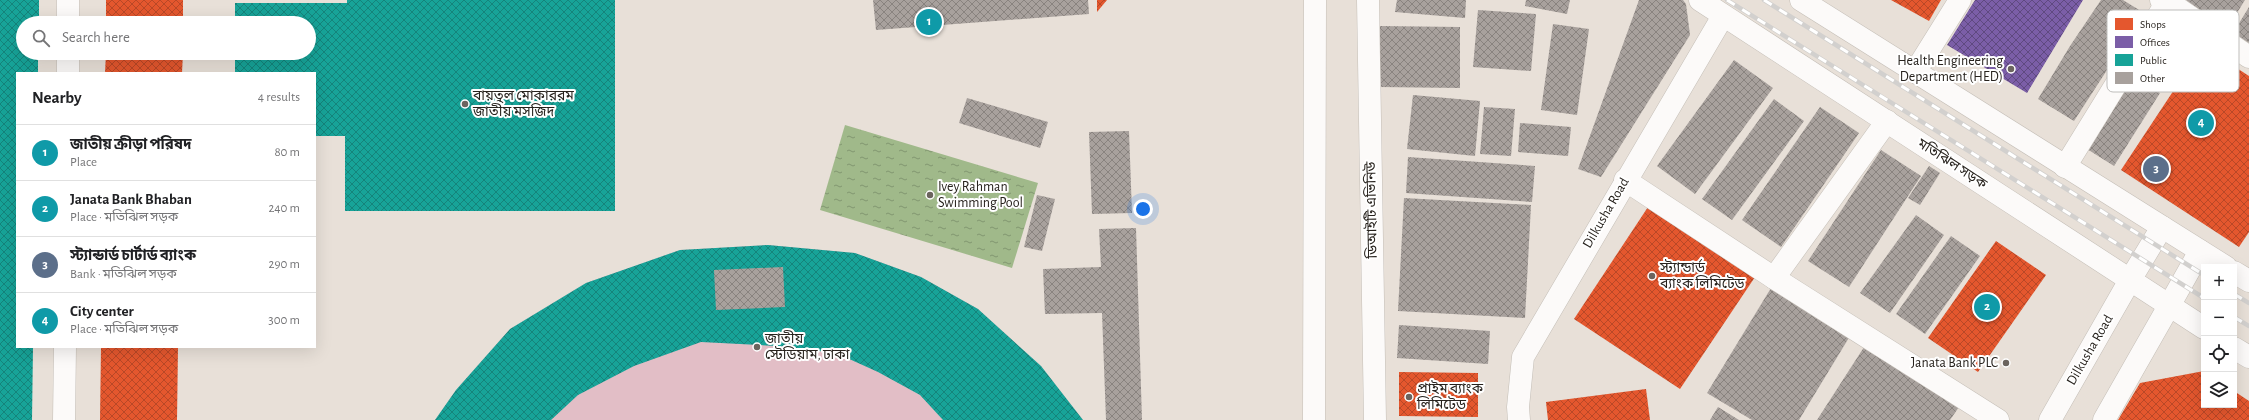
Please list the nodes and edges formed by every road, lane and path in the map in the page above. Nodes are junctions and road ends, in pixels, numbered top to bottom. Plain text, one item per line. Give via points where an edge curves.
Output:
1 (68, 0) edge
2 (1315, 0) edge
3 (1368, 0) edge
4 (1700, 0) edge
5 (1802, 0) edge
6 (1960, 0) edge
7 (2165, 0) edge
8 (2159, 10) edge
9 (2180, 10) edge
10 (68, 16) edge
11 (1723, 16) junction
12 (2239, 50) edge
13 (2249, 57) edge
14 (68, 60) edge
15 (68, 72) edge
16 (1915, 72) junction
17 (2110, 92) edge
18 (1887, 121) junction
19 (2065, 167) junction
20 (1625, 180) junction
21 (2162, 227) junction
22 (2200, 251) junction
23 (2240, 273) edge
24 (1774, 278) junction
25 (2130, 280) junction
26 (2169, 306) junction
27 (2201, 326) edge
28 (65, 348) edge
29 (2237, 350) edge
30 (2249, 357) edge
31 (64, 420) edge
32 (1314, 420) edge
33 (1375, 420) edge
34 (1519, 420) edge
35 (1998, 420) edge
36 (2050, 420) edge
37 (2104, 420) edge

1 - 10 main road
2 - 32 main road
3 - 33 main road, ডিআইটি এভিনিউ
4 - 11 main road, মতিঝিল সড়ক
5 - 16 main road
6 - 16 main road
7 - 8 main road
7 - 9 main road
11 - 18 main road, মতিঝিল সড়ক
11 - 20 main road, Dilkusha Road
12 - 13 main road
14 - 15 main road
16 - 19 main road
17 - 19 main road
18 - 24 main road
18 - 25 main road, মতিঝিল সড়ক
19 - 21 main road
20 - 24 main road
20 - 34 main road, Dilkusha Road via 1523,357
21 - 22 main road
21 - 25 main road, Dilkusha Road
22 - 23 main road
22 - 26 main road
24 - 35 main road
25 - 26 main road, মতিঝিল সড়ক
25 - 36 main road, Dilkusha Road
26 - 27 main road, মতিঝিল সড়ক
26 - 37 main road
28 - 31 main road
29 - 30 main road

